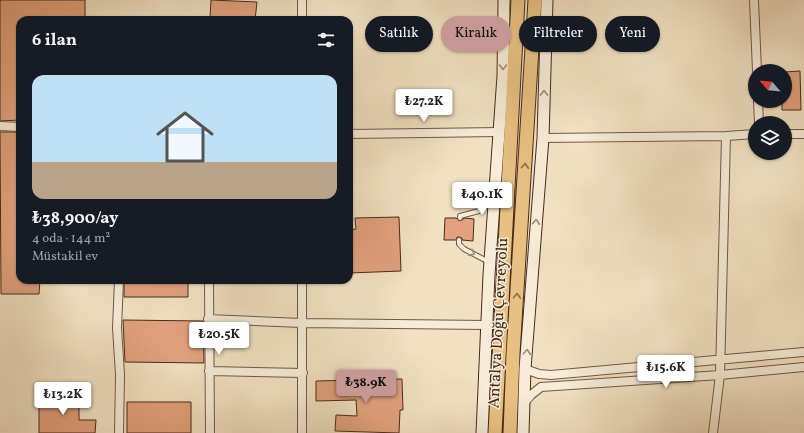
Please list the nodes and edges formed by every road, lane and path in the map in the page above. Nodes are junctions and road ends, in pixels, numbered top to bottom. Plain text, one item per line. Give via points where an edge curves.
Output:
1 (302, 0) edge
2 (504, 0) edge
3 (518, 0) edge
4 (535, 0) edge
5 (547, 0) edge
6 (754, 0) edge
7 (302, 16) edge
8 (757, 64) edge
9 (0, 126) edge
10 (16, 127) edge
11 (499, 132) junction
12 (353, 134) edge
13 (748, 134) edge
14 (792, 134) edge
15 (804, 134) edge
16 (726, 136) junction
17 (543, 138) junction
18 (494, 199) junction
19 (460, 218) dead end
20 (459, 240) dead end
21 (490, 263) junction
22 (119, 284) edge
23 (209, 284) edge
24 (302, 284) edge
25 (208, 320) junction
26 (302, 323) junction
27 (487, 325) junction
28 (804, 352) edge
29 (721, 359) junction
30 (804, 367) edge
31 (525, 369) junction
32 (209, 371) junction
33 (303, 373) junction
34 (720, 375) junction
35 (524, 403) junction
36 (119, 433) edge
37 (210, 433) edge
38 (302, 433) edge
39 (482, 433) edge
40 (495, 433) edge
41 (510, 433) edge
42 (523, 433) edge
43 (713, 433) edge

1 - 7 street
2 -> 11 street
3 - 40 main road, Antalya Doğu Çevreyolu
41 -> 4 main road, Antalya Doğu Çevreyolu
17 -> 5 street
6 - 8 street
9 - 10 street
11 - 12 street
11 - 18 street
13 - 16 street
14 - 15 street
16 - 17 street
16 - 29 street
31 -> 17 street
18 - 19 lane via 479,211
18 - 21 street
20 -> 21 lane via 464,249
21 - 27 street
22 - 36 street
23 - 25 street
24 - 26 street
25 - 26 street
25 - 32 street
26 - 27 street
26 - 33 street
27 - 39 street
28 - 29 street
29 - 31 street via 551,375
29 - 34 street
30 - 34 street
31 - 35 street
32 - 33 street
32 - 37 street
33 - 38 street
34 - 35 street via 541,388
34 - 43 street
35 - 42 street

